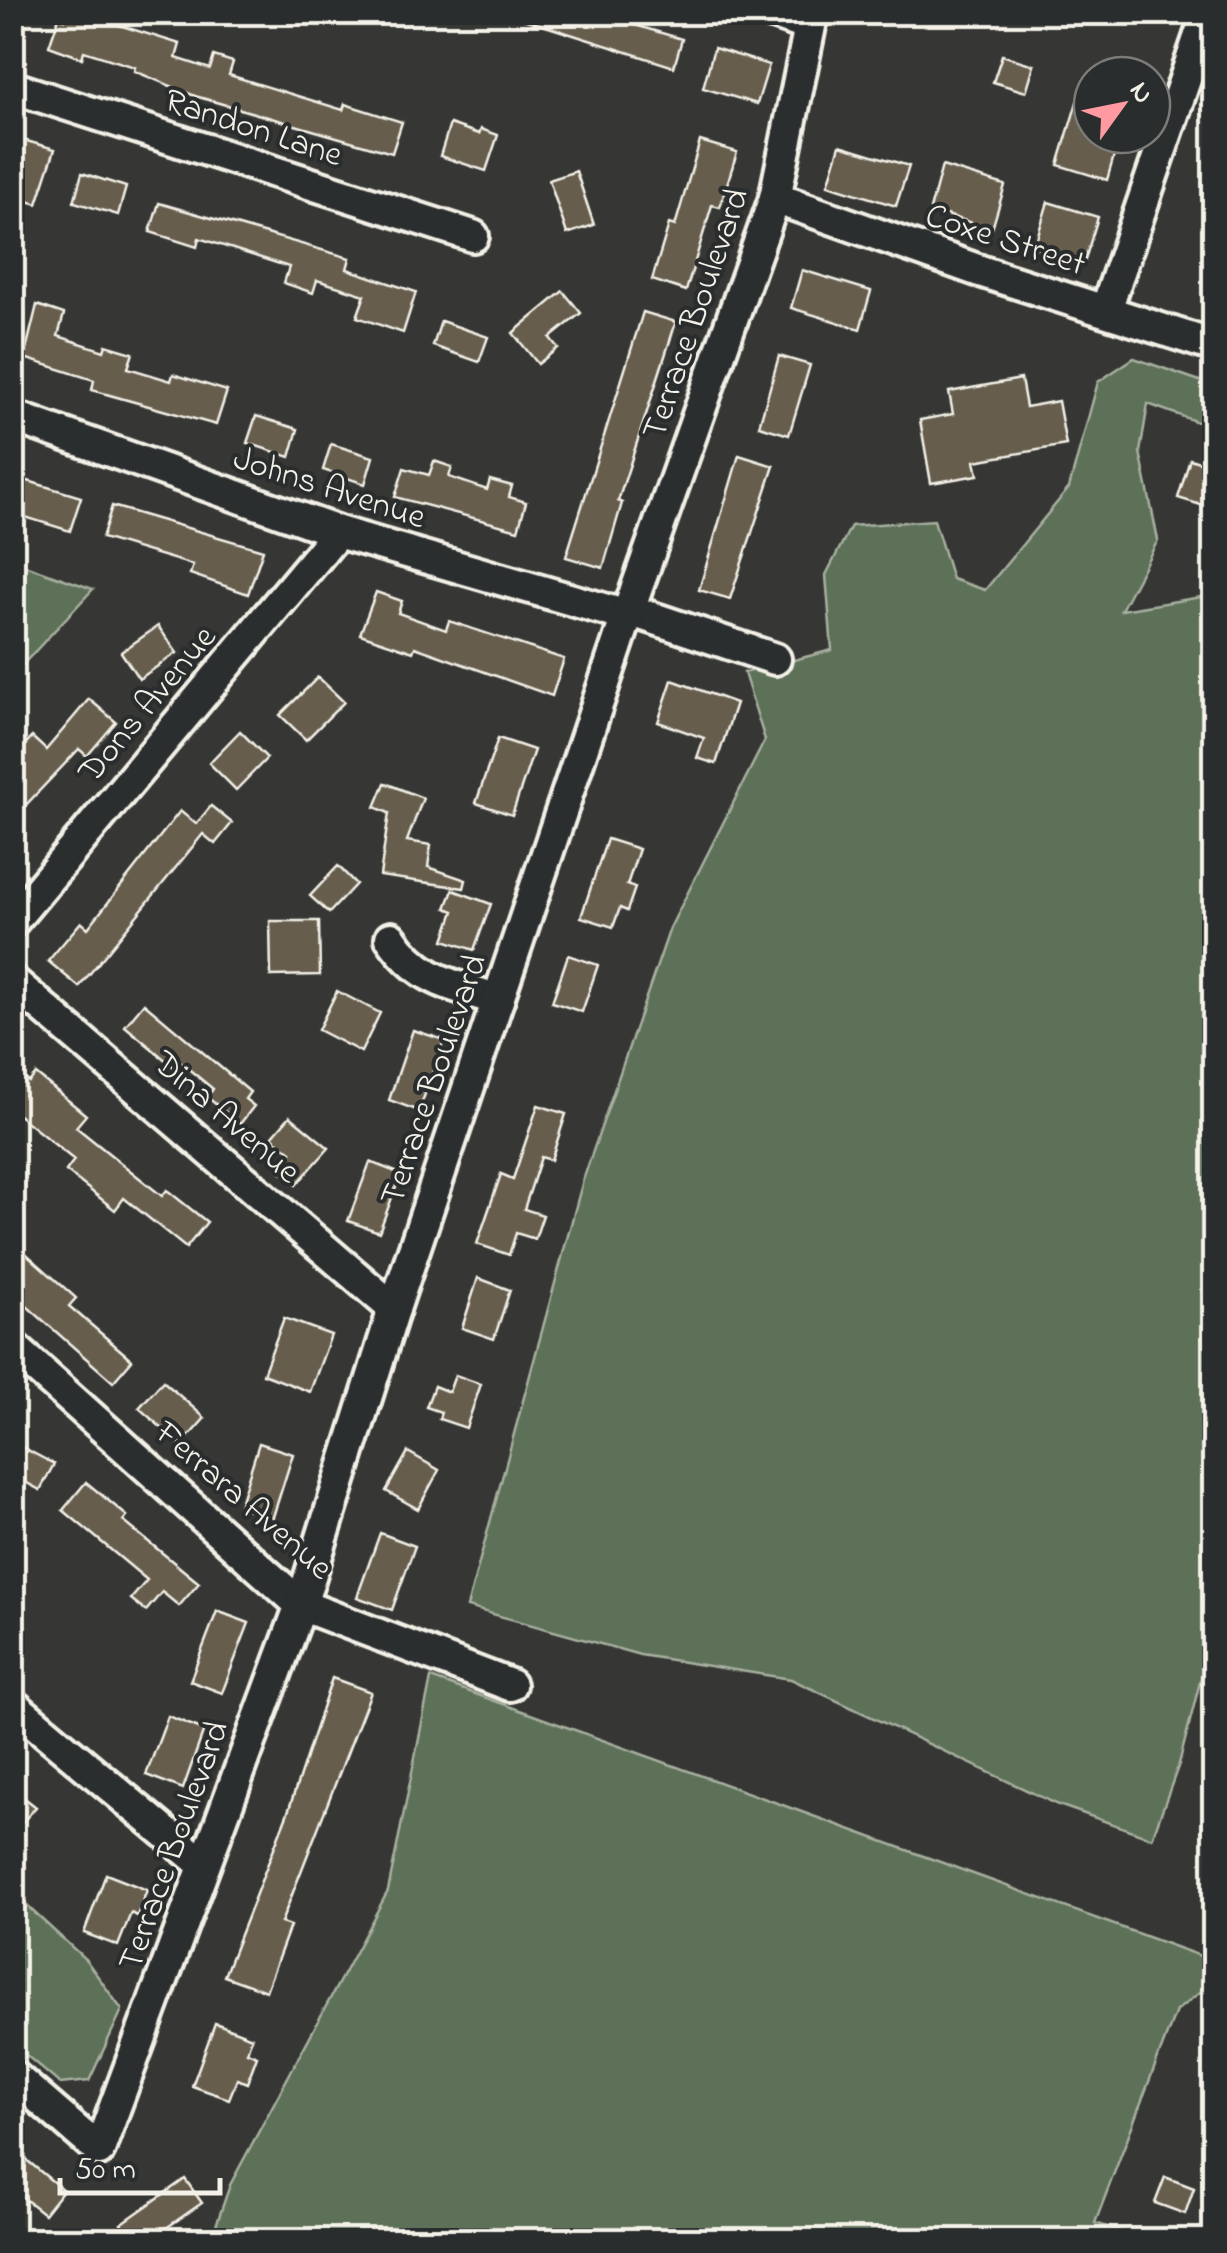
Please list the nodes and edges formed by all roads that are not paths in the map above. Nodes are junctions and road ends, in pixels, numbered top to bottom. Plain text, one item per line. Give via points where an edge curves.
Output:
1 (770, 12) edge
2 (1208, 12) edge
3 (12, 87) edge
4 (775, 198) junction
5 (473, 236) dead end
6 (1106, 310) junction
7 (1214, 346) edge
8 (12, 416) edge
9 (338, 532) junction
10 (628, 613) junction
11 (774, 659) dead end
12 (12, 922) edge
13 (392, 938) dead end
14 (12, 980) edge
15 (498, 1000) junction
16 (394, 1308) junction
17 (12, 1346) edge
18 (302, 1606) junction
19 (510, 1685) dead end
20 (12, 1704) edge
21 (204, 1865) junction
22 (12, 2075) edge

1 - 4 street, Terrace Boulevard via 810,26
2 - 6 street
3 - 5 street, Randon Lane
4 - 6 street, Coxe Street
4 - 10 street, Terrace Boulevard
6 - 7 street, Coxe Street
8 - 9 street, Johns Avenue
9 - 10 street, Johns Avenue
9 - 12 street, Dons Avenue
10 - 11 street, Johns Avenue
10 - 15 street, Terrace Boulevard
13 - 15 street via 426,976
14 - 16 street, Dina Avenue
15 - 16 street, Terrace Boulevard
16 - 18 street, Terrace Boulevard
17 - 18 street, Ferrara Avenue
18 - 19 street, Ferrara Avenue
18 - 21 street, Terrace Boulevard
20 - 21 street
21 - 22 street, Terrace Boulevard via 99,2150

